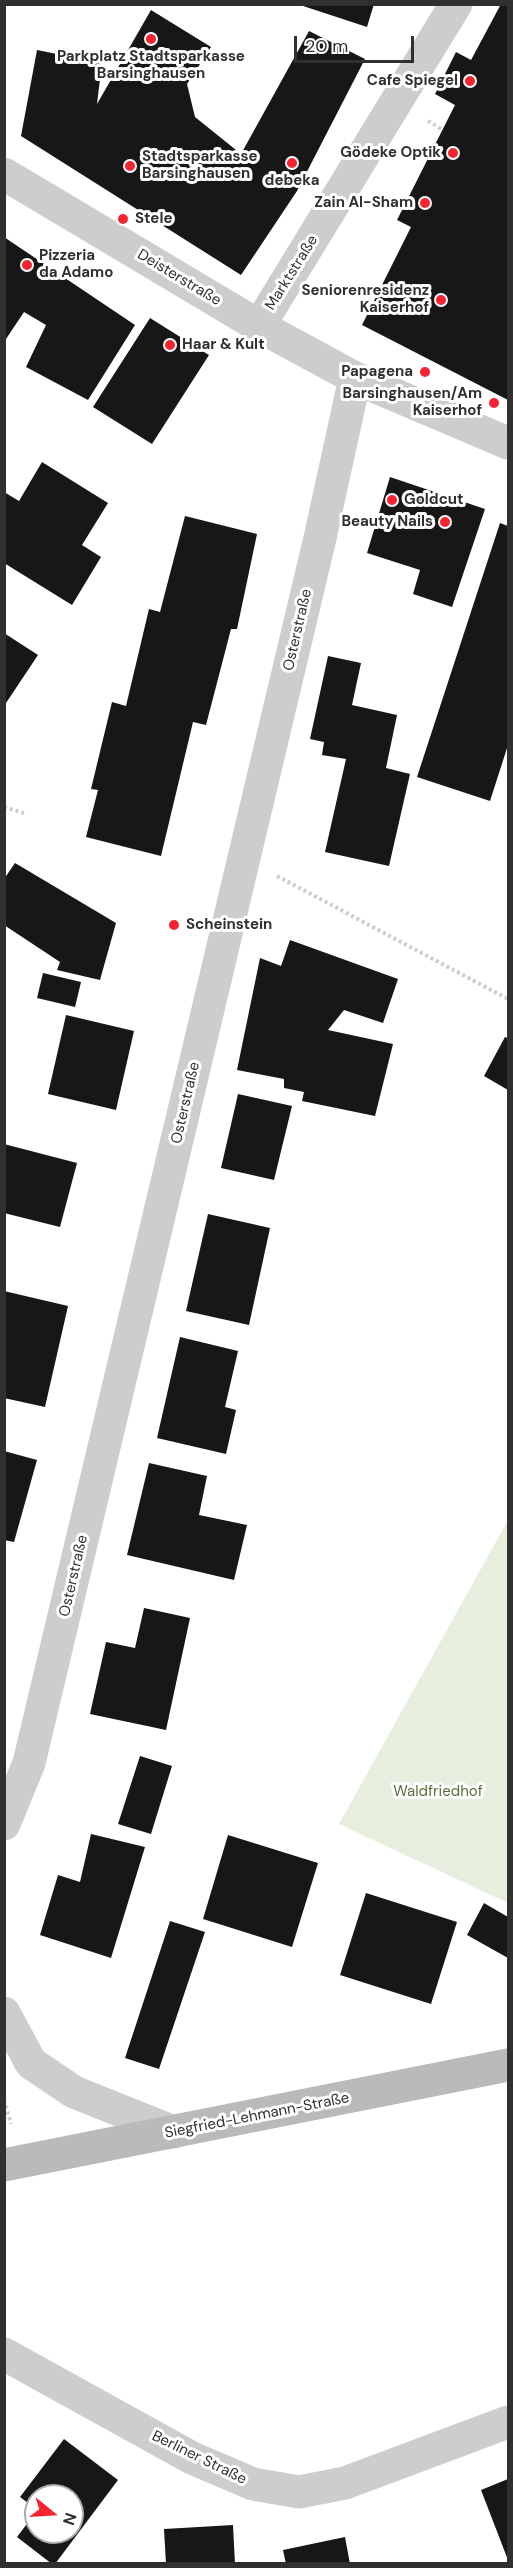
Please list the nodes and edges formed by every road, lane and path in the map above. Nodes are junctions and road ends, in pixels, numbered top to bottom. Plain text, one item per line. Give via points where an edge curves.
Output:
1 (456, 4) edge
2 (4, 174) edge
3 (259, 326) junction
4 (355, 378) junction
5 (508, 442) edge
6 (4, 807) edge
7 (24, 813) dead end
8 (244, 859) junction
9 (508, 999) edge
10 (4, 1824) edge
11 (4, 2013) edge
12 (508, 2066) edge
13 (174, 2132) junction
14 (4, 2165) edge
15 (4, 2354) edge
16 (508, 2422) edge

1 - 3 street, Marktstraße
2 - 3 street, Deisterstraße
3 - 4 street, Deisterstraße
4 - 5 street, Deisterstraße
4 - 8 street, Osterstraße
6 - 7 path
8 - 9 path
8 - 10 street, Osterstraße via 29,1763
11 - 13 street via 31,2063 74,2092
12 - 13 main road, Siegfried-Lehmann-Straße
13 - 14 main road, Siegfried-Lehmann-Straße
15 - 16 street, Berliner Straße via 192,2458 253,2484 299,2492 345,2483

